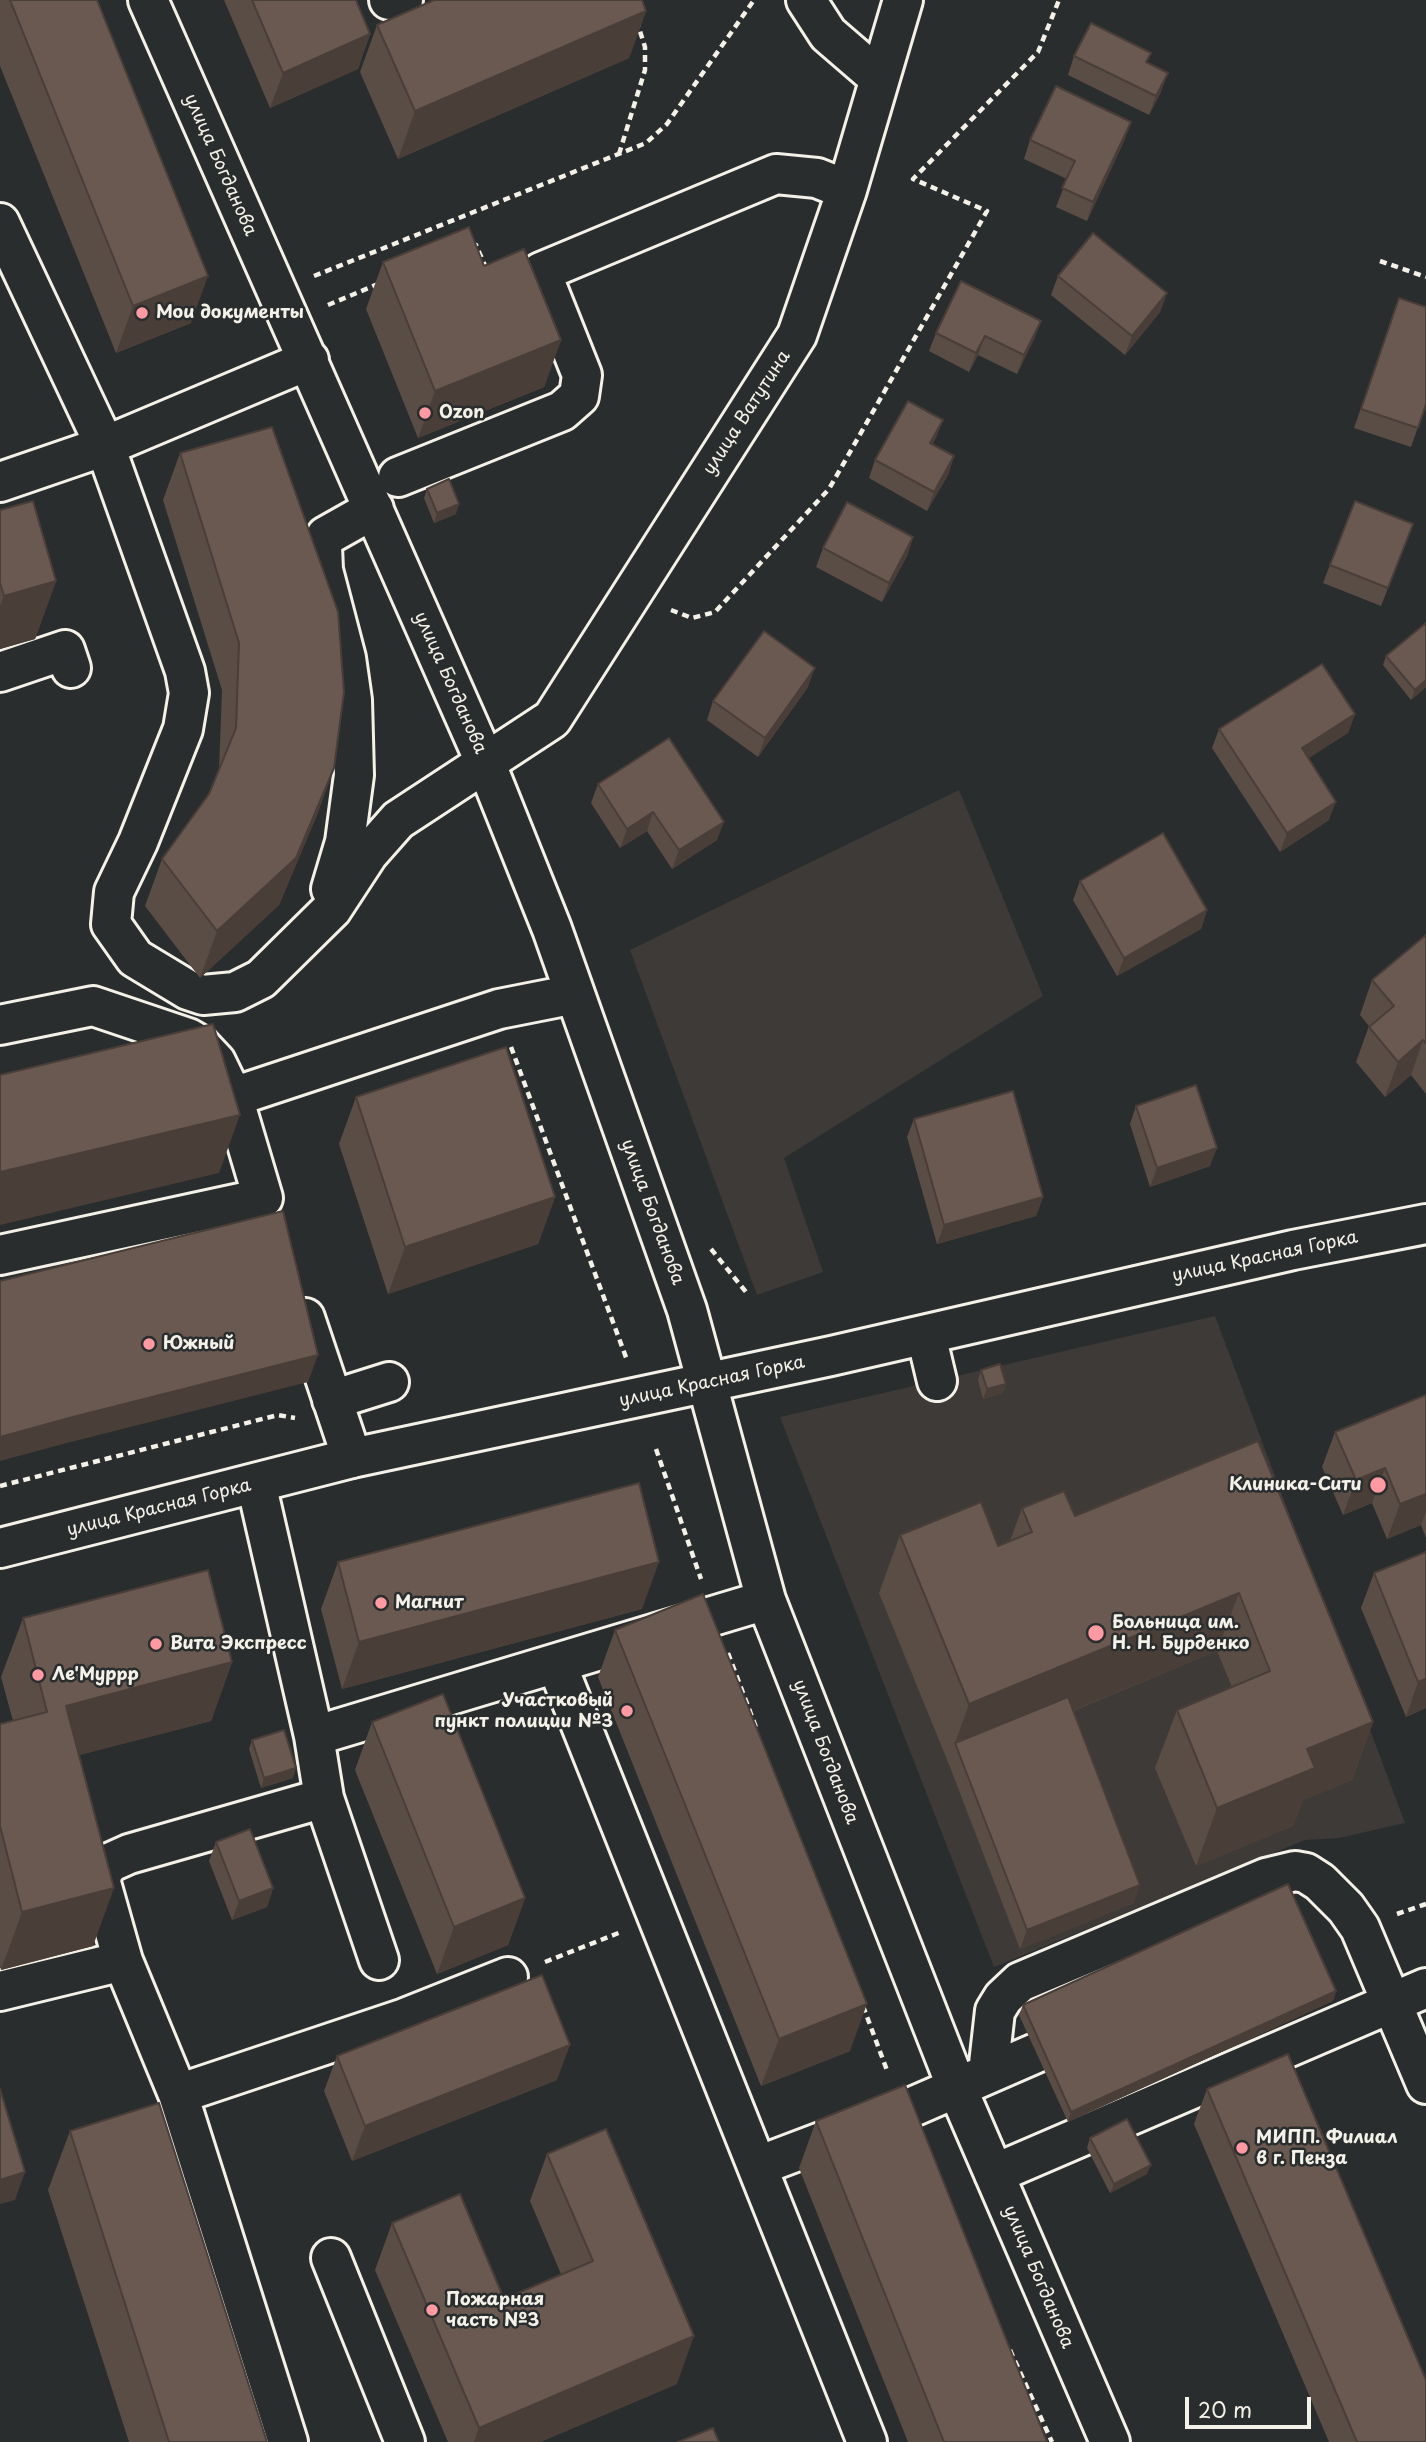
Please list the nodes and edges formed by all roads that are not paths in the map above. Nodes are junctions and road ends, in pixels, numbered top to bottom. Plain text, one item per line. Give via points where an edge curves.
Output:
1 (148, 0) edge
2 (389, 0) edge
3 (403, 0) edge
4 (806, 0) edge
5 (902, 0) edge
6 (879, 78) junction
7 (847, 190) junction
8 (0, 223) edge
9 (309, 360) junction
10 (105, 446) junction
11 (398, 477) dead end
12 (0, 482) edge
13 (374, 509) junction
14 (71, 668) dead end
15 (0, 672) edge
16 (486, 764) junction
17 (317, 926) junction
18 (575, 994) junction
19 (0, 1025) edge
20 (233, 1097) junction
21 (1426, 1224) edge
22 (0, 1255) edge
23 (305, 1318) edge
24 (926, 1335) junction
25 (937, 1381) dead end
26 (389, 1382) dead end
27 (708, 1383) junction
28 (332, 1400) junction
29 (352, 1458) junction
30 (256, 1483) junction
31 (0, 1548) edge
32 (766, 1600) junction
33 (557, 1665) junction
34 (314, 1736) junction
35 (324, 1798) junction
36 (379, 1960) dead end
37 (123, 1961) junction
38 (508, 1976) dead end
39 (1426, 1988) edge
40 (0, 1991) edge
41 (1392, 2003) junction
42 (1036, 2053) dead end
43 (973, 2080) junction
44 (1426, 2084) edge
45 (178, 2094) junction
46 (758, 2166) junction
47 (994, 2174) junction
48 (331, 2258) dead end
49 (288, 2442) edge
50 (405, 2442) edge
51 (867, 2442) edge
52 (1110, 2442) edge

1 - 9 street, улица Богданова
2 - 3 street
4 - 6 street via 828,34
5 - 6 street, улица Ватутина
6 - 7 street, улица Ватутина
7 - 11 street via 817,178 776,174 541,272 582,374 579,396 562,411
7 - 16 street, улица Ватутина via 797,335 552,719
8 - 10 street, улица Ватутина
9 - 10 street
9 - 13 street, улица Богданова
10 - 12 street
10 - 17 street, улица Ватутина via 190,693 183,729 114,892 110,909 115,934 148,967 188,990 214,996 236,992 261,979
13 - 16 street, улица Богданова
13 - 17 street via 326,536 322,546 323,570 351,680 354,775 345,842
14 - 15 street via 65,650
16 - 17 street, улица Ватутина via 391,826
16 - 18 street, улица Богданова
18 - 20 street via 499,1009
18 - 27 street, улица Богданова via 687,1310
19 - 20 street via 75,1008 110,1010 200,1045 216,1062
20 - 22 street via 263,1198
21 - 24 street, улица Красная Горка
23 - 28 street
24 - 25 street
24 - 27 street, улица Красная Горка
26 - 28 street
27 - 29 street, улица Красная Горка
27 - 32 street, улица Богданова
28 - 29 street
29 - 30 street, улица Красная Горка
30 - 31 street, улица Красная Горка
30 - 34 street
32 - 33 street
32 - 43 street, улица Богданова
33 - 34 street
33 - 46 street
34 - 35 street
35 - 36 street
35 - 37 street via 109,1863 100,1883
37 - 40 street
37 - 45 street
38 - 45 street via 405,2018
39 - 41 street
41 - 43 street via 1360,1928 1346,1908 1306,1873 1281,1872 1020,1982 995,2011
41 - 44 street
41 - 47 street
42 - 43 street
43 - 46 street
43 - 47 street, улица Богданова
45 - 49 street
46 - 51 street
47 - 52 street, улица Богданова
48 - 50 street

